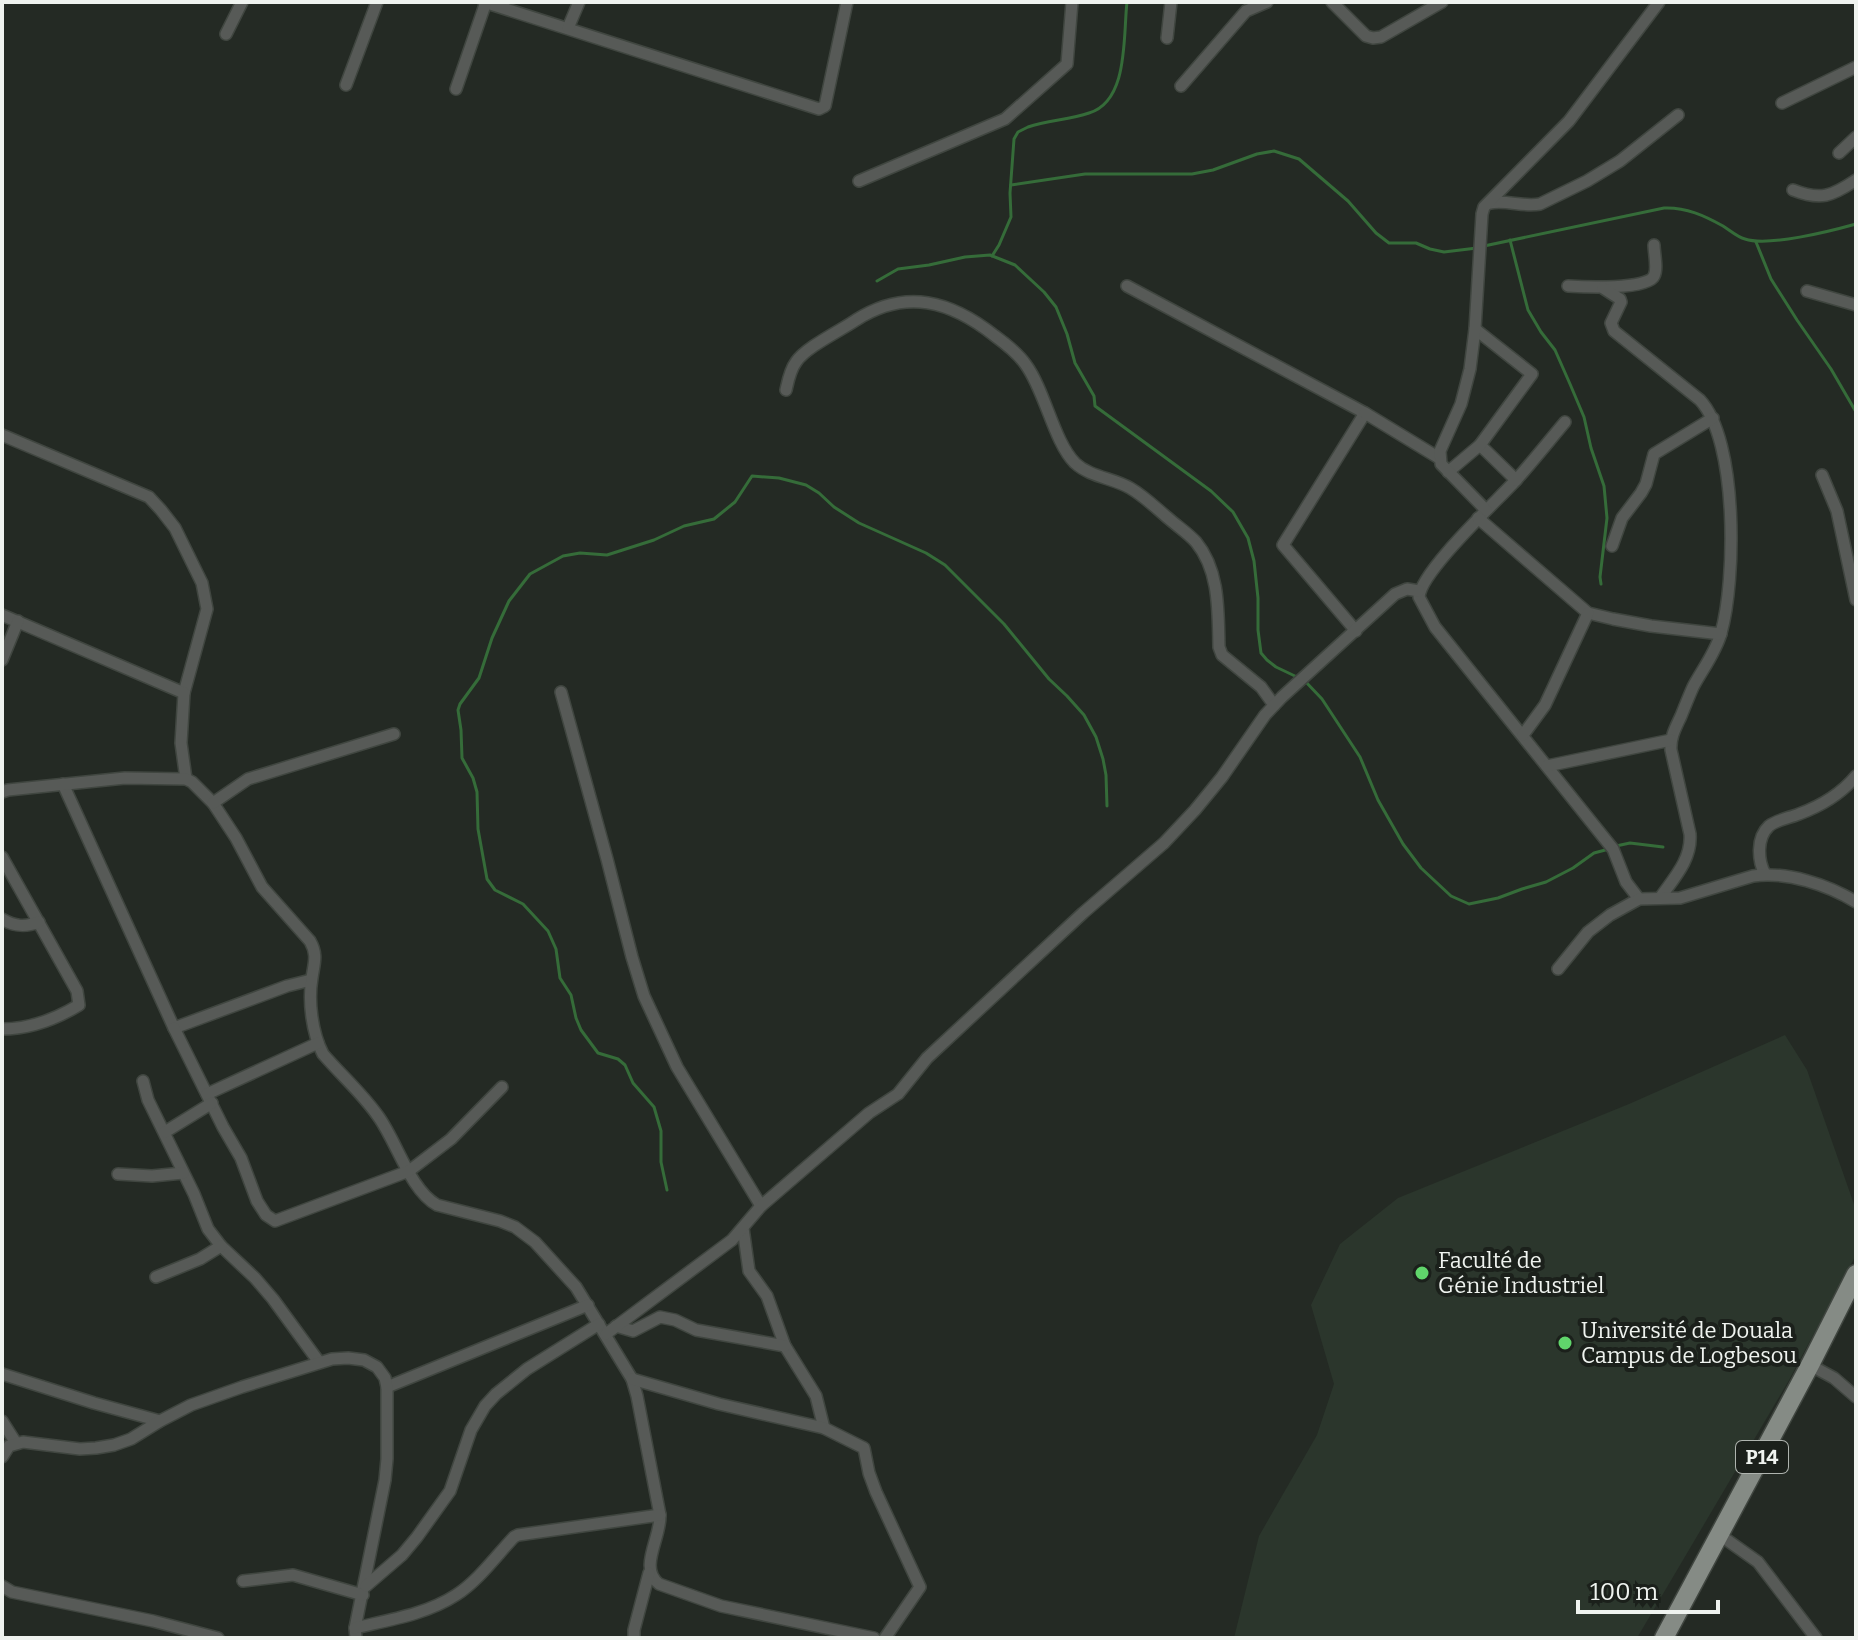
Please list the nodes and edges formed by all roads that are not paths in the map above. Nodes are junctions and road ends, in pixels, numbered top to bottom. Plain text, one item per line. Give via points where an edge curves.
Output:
1 (242, 2) edge
2 (377, 2) edge
3 (485, 2) edge
4 (579, 2) edge
5 (847, 2) edge
6 (1072, 2) edge
7 (1171, 2) edge
8 (1267, 2) edge
9 (1332, 2) edge
10 (1442, 2) edge
11 (1659, 2) edge
12 (568, 28) junction
13 (226, 34) dead end
14 (1167, 38) dead end
15 (1856, 67) edge
16 (346, 85) dead end
17 (1181, 86) dead end
18 (456, 89) dead end
19 (1782, 103) dead end
20 (1678, 115) dead end
21 (1856, 137) edge
22 (1839, 153) dead end
23 (1856, 180) edge
24 (859, 181) dead end
25 (1793, 190) dead end
26 (1490, 203) junction
27 (1654, 245) dead end
28 (1127, 286) dead end
29 (1568, 286) dead end
30 (1603, 288) junction
31 (1807, 291) dead end
32 (1856, 305) edge
33 (1475, 329) junction
34 (786, 390) dead end
35 (1365, 413) junction
36 (1713, 418) junction
37 (1565, 422) dead end
38 (2, 435) edge
39 (1480, 445) junction
40 (1439, 458) junction
41 (1448, 472) junction
42 (1822, 475) dead end
43 (1516, 480) junction
44 (1482, 514) junction
45 (1612, 546) dead end
46 (1419, 591) junction
47 (1856, 600) edge
48 (1588, 613) junction
49 (2, 615) edge
50 (18, 621) junction
51 (1356, 631) junction
52 (1721, 634) junction
53 (2, 660) edge
54 (561, 692) dead end
55 (184, 693) junction
56 (1274, 705) junction
57 (394, 734) dead end
58 (1523, 735) junction
59 (1671, 740) junction
60 (1547, 766) junction
61 (1856, 776) edge
62 (186, 779) junction
63 (63, 784) junction
64 (2, 792) edge
65 (213, 803) junction
66 (2, 857) edge
67 (1765, 874) junction
68 (1660, 898) junction
69 (1639, 899) junction
70 (1856, 902) edge
71 (2, 919) edge
72 (39, 922) junction
73 (1558, 969) dead end
74 (311, 980) junction
75 (174, 1028) junction
76 (2, 1029) edge
77 (318, 1043) junction
78 (143, 1081) dead end
79 (502, 1087) dead end
80 (209, 1098) junction
81 (165, 1132) junction
82 (409, 1171) junction
83 (183, 1173) junction
84 (118, 1174) dead end
85 (761, 1206) junction
86 (743, 1228) junction
87 (221, 1246) junction
88 (1856, 1274) edge
89 (156, 1277) dead end
90 (588, 1305) junction
91 (607, 1328) junction
92 (785, 1346) junction
93 (319, 1362) junction
94 (1810, 1365) junction
95 (2, 1374) edge
96 (632, 1379) junction
97 (387, 1387) junction
98 (1856, 1397) edge
99 (2, 1421) edge
100 (160, 1421) junction
101 (824, 1428) junction
102 (16, 1443) junction
103 (2, 1457) edge
104 (660, 1515) junction
105 (1720, 1535) junction
106 (649, 1573) junction
107 (243, 1581) dead end
108 (2, 1586) edge
109 (364, 1591) junction
110 (356, 1633) edge
111 (218, 1638) edge
112 (634, 1638) edge
113 (874, 1638) edge
114 (885, 1638) edge
115 (1664, 1638) edge
116 (1816, 1638) edge

1 - 13 street
2 - 16 street
3 - 12 street
3 - 18 street
4 - 12 street
5 - 12 street via 825,106 819,109
6 - 24 street via 1067,64 1005,119
7 - 14 street
8 - 17 street via 1246,11
9 - 10 street via 1373,38
11 - 26 street via 1569,121
15 - 19 street
20 - 26 street via 1620,161 1540,204
21 - 22 street
23 - 25 street via 1823,197
26 - 33 street via 1482,214
27 - 30 street via 1651,280
28 - 35 street
29 - 30 street
30 - 36 street via 1621,302 1611,323 1614,331 1700,400
31 - 32 street
33 - 39 street via 1532,374
33 - 40 street via 1467,386
34 - 56 street via 795,362 804,353 891,303 944,306 982,325 1026,364 1074,462 1129,487 1195,541 1217,595 1222,655
35 - 40 street
35 - 51 street via 1283,545
36 - 45 street via 1654,454 1646,484 1622,518
36 - 52 street via 1732,525
37 - 43 street
38 - 55 street via 149,497 175,528 202,583 207,609
39 - 41 street
39 - 43 street
40 - 41 street
41 - 44 street
42 - 47 street via 1837,511
43 - 44 street
44 - 46 street
44 - 48 street
46 - 51 street via 1395,594
46 - 58 street via 1435,627
48 - 52 street
48 - 58 street via 1545,705
49 - 50 street
50 - 53 street
50 - 55 street
51 - 56 street
52 - 59 street
54 - 85 street via 644,996 677,1067
55 - 62 street via 181,743
56 - 85 street via 1222,777 1164,843 927,1058 898,1094
57 - 65 street via 248,779
58 - 60 street
59 - 60 street
59 - 68 street via 1691,843 1685,862
60 - 69 street via 1613,849
61 - 67 street via 1835,796 1769,827 1760,850
62 - 63 street
62 - 65 street
63 - 64 street
63 - 75 street
65 - 74 street via 262,887 315,950
66 - 72 street
67 - 68 street via 1680,898
67 - 70 street via 1823,887
68 - 69 street
69 - 73 street via 1588,932
71 - 72 street via 27,926
72 - 76 street via 77,991 79,1005 62,1016
74 - 75 street
74 - 77 street
75 - 80 street
77 - 80 street
77 - 82 street via 379,1117
78 - 81 street
79 - 82 street via 459,1132
80 - 81 street
80 - 82 street via 257,1201 275,1221
81 - 83 street
82 - 90 street via 419,1191 437,1205 500,1221 526,1234
83 - 84 street
83 - 87 street
85 - 86 street
86 - 91 street
86 - 92 street via 747,1265 767,1296
87 - 89 street
87 - 93 street via 273,1299
88 - 94 main road, P14
90 - 91 street
90 - 97 street
91 - 92 street via 633,1331 660,1317 696,1330
91 - 96 street
91 - 109 street via 527,1369 496,1394 471,1430 450,1491 402,1555
92 - 101 street via 816,1396
93 - 97 street via 364,1360 377,1367
93 - 100 street via 191,1405
94 - 98 street
94 - 105 main road, P14
95 - 100 street
96 - 101 street
96 - 104 street
97 - 109 street via 385,1480
99 - 102 street
100 - 102 street via 131,1439 96,1448
101 - 114 street via 864,1448 876,1492 919,1583 919,1591
102 - 103 street
104 - 106 street
104 - 110 street via 518,1535 446,1601
105 - 115 main road, P14
105 - 116 street via 1758,1562
106 - 112 street
106 - 113 street via 659,1584 721,1606
107 - 109 street via 293,1575
108 - 111 street
109 - 110 street

